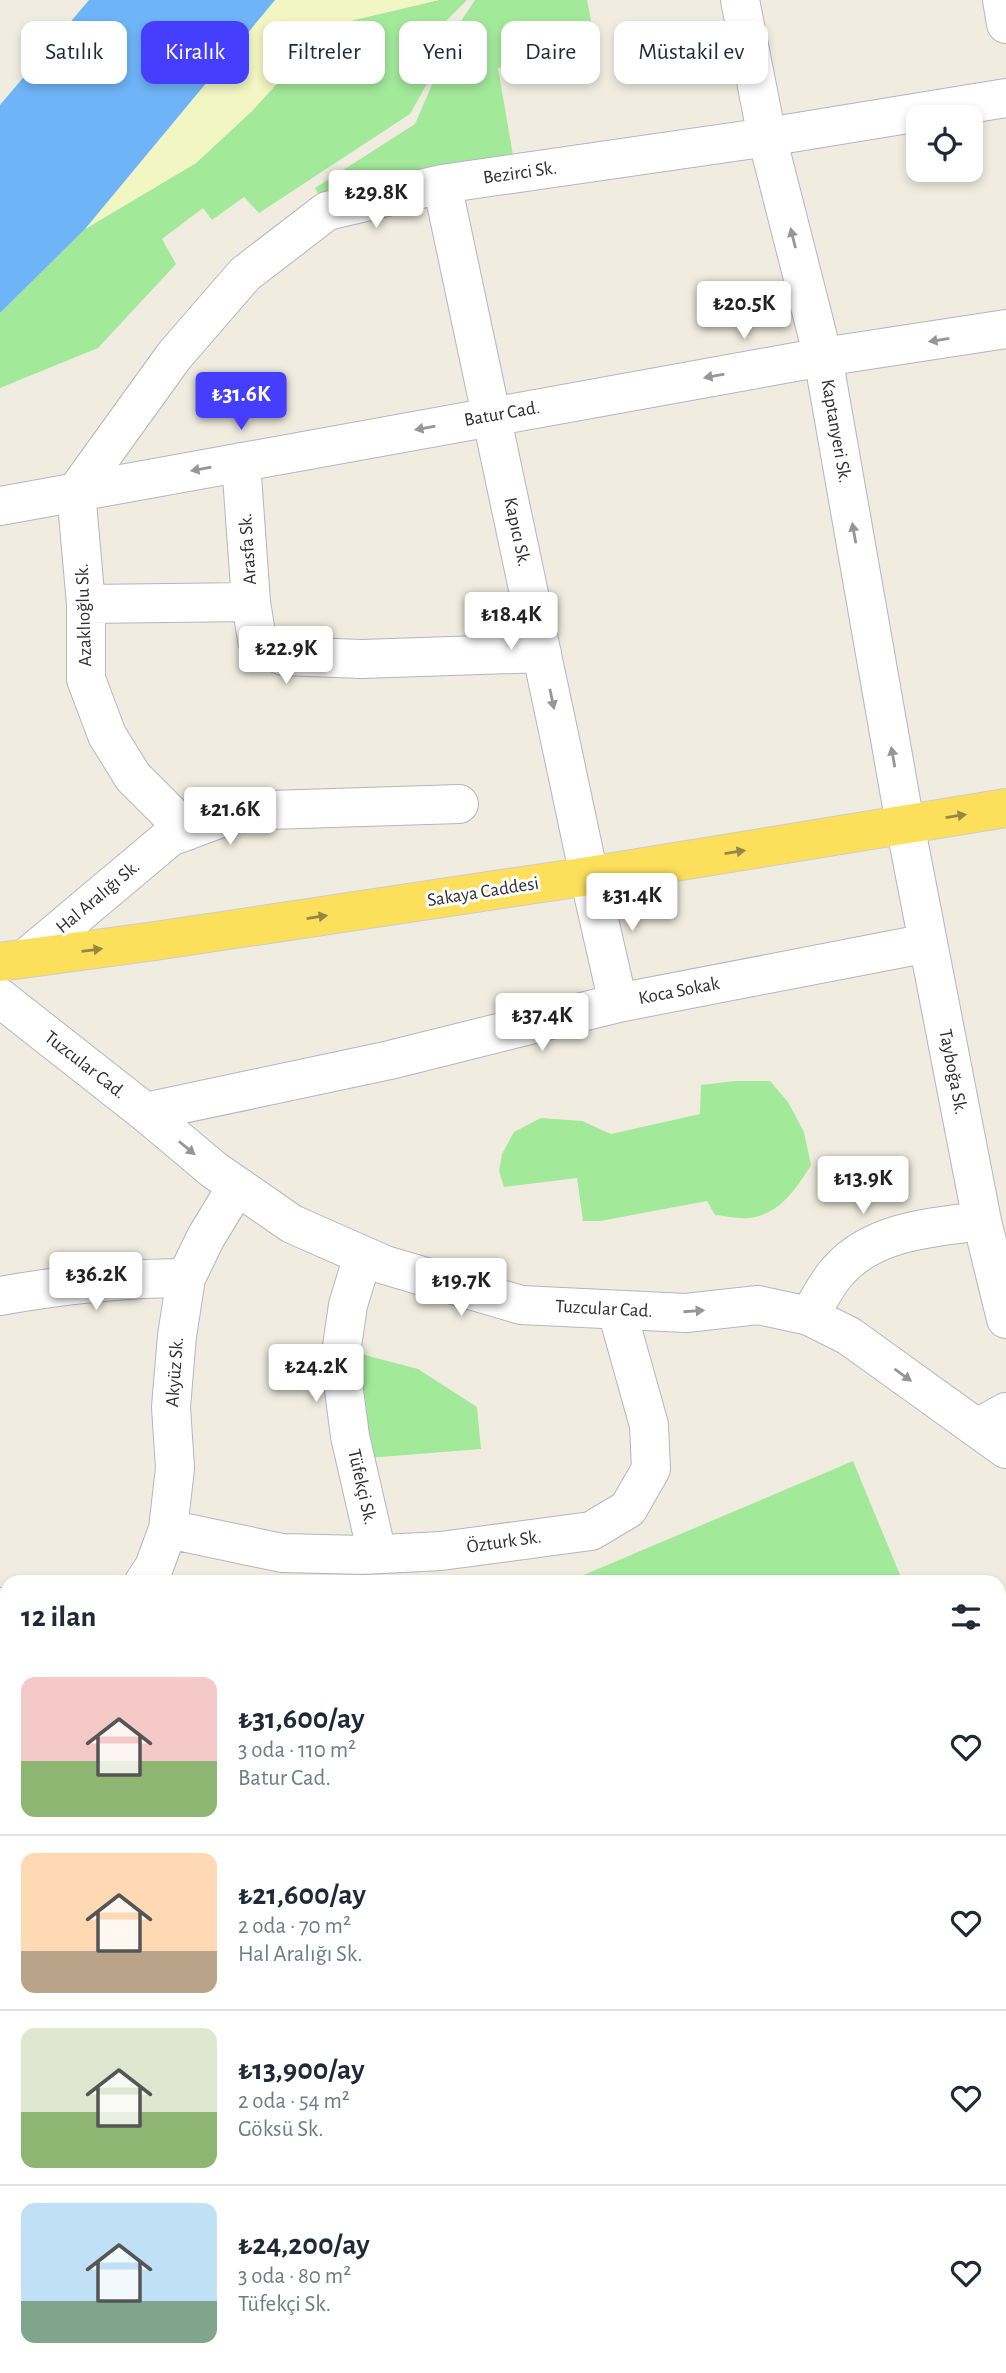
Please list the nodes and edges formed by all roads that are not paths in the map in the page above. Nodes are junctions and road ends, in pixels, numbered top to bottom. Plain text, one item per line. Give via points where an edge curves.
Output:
1 (740, 0) edge
2 (1002, 0) edge
3 (1006, 23) edge
4 (1006, 98) edge
5 (767, 137) junction
6 (442, 184) junction
7 (1006, 330) edge
8 (822, 357) junction
9 (492, 416) junction
10 (242, 462) junction
11 (76, 492) junction
12 (0, 506) edge
13 (251, 602) junction
14 (86, 604) junction
15 (542, 653) junction
16 (459, 804) dead end
17 (1006, 808) edge
18 (905, 824) junction
19 (187, 831) junction
20 (589, 876) junction
21 (928, 943) junction
22 (13, 960) edge
23 (0, 999) edge
24 (618, 1003) junction
25 (145, 1112) junction
26 (237, 1186) junction
27 (982, 1221) junction
28 (363, 1256) junction
29 (186, 1278) junction
30 (0, 1296) edge
31 (617, 1311) junction
32 (809, 1317) junction
33 (1006, 1319) edge
34 (996, 1430) edge
35 (168, 1529) junction
36 (377, 1554) junction
37 (149, 1575) edge

1 - 5 street, Kaptanyeri Sk.
2 - 3 street
4 - 5 street, Bezirci Sk.
5 - 6 street, Bezirci Sk.
8 -> 5 street, Kaptanyeri Sk.
6 - 9 street, Kapıcı Sk.
6 - 11 street, Bezirci Sk. via 327,211 245,274 174,356
7 -> 8 street, Batur Cad.
8 -> 9 street, Batur Cad.
18 -> 8 street, Kaptanyeri Sk.
9 -> 10 street, Batur Cad.
9 - 15 street, Kapıcı Sk.
10 -> 11 street, Batur Cad.
10 - 13 street, Arasfa Sk.
11 - 12 street, Batur Cad.
11 - 14 street, Azaklıoğlu Sk.
13 - 14 street
13 - 15 street, Arasfa Sk. via 257,640 283,656 362,660
14 - 19 street, Azaklıoğlu Sk. via 86,679 107,735 133,776
15 -> 20 street, Kapıcı Sk.
16 - 19 street, Hal Aralığı Sk. via 240,811
18 -> 17 highway, Sakaya Caddesi
20 -> 18 highway, Sakaya Caddesi
18 - 21 street, Tayboğa Sk.
19 - 22 street, Hal Aralığı Sk. via 170,837
22 -> 20 highway, Sakaya Caddesi
20 - 24 street, Kapıcı Sk.
21 - 24 street, Koca Sokak
21 - 27 street, Tayboğa Sk.
23 - 25 street, Tuzcular Cad.
24 - 25 street, Koca Sokak via 390,1060
25 -> 26 street, Tuzcular Cad.
26 - 28 street, Tuzcular Cad. via 292,1224
26 - 29 street, Akyüz Sk.
27 - 32 street via 915,1229 870,1245 838,1271
27 - 33 street, Tayboğa Sk.
28 - 31 street, Tuzcular Cad. via 521,1304
28 - 36 street, Tüfekçi Sk. via 348,1305 340,1360 349,1436
29 - 30 street via 87,1283
29 - 35 street, Akyüz Sk. via 171,1407 176,1468
31 -> 32 street, Tuzcular Cad. via 686,1312 758,1305
31 - 36 street, Özturk Sk. via 649,1425 651,1469 628,1509 591,1531
32 -> 34 street, Tuzcular Cad. via 849,1336
35 - 36 street, Özturk Sk. via 282,1553
35 - 37 street, Akyüz Sk.

